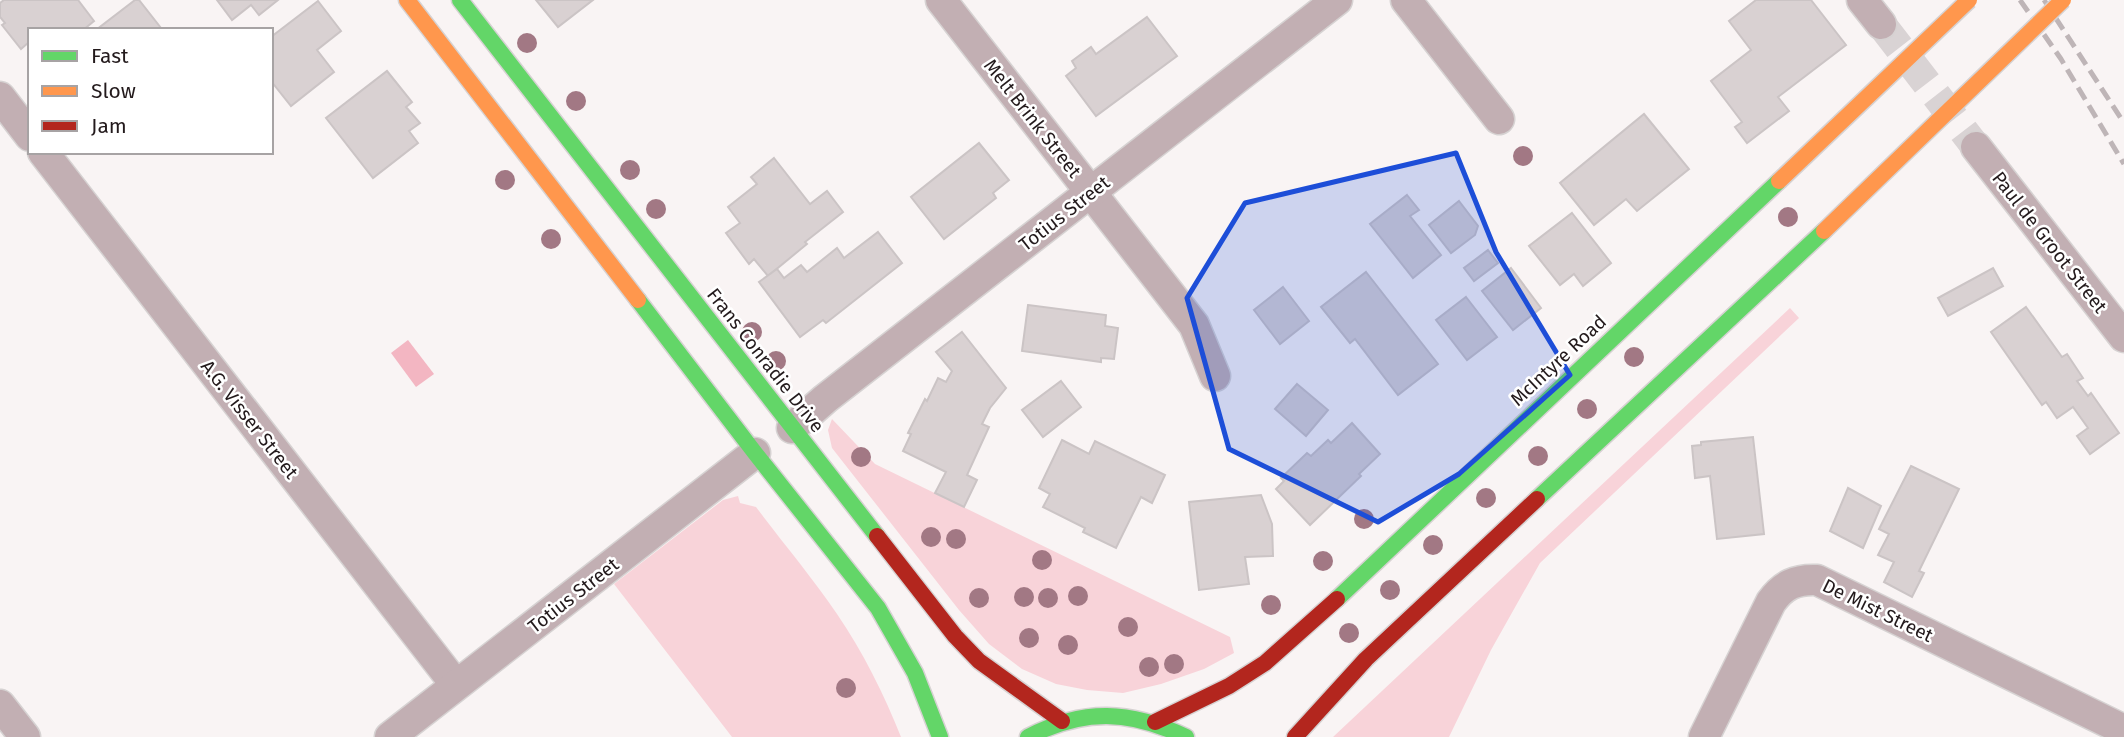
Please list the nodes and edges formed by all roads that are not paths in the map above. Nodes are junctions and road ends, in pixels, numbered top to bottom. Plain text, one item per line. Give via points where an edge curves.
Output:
1 (407, 0) edge
2 (460, 0) edge
3 (942, 0) edge
4 (1337, 0) edge
5 (1406, 0) edge
6 (1862, 0) edge
7 (1969, 0) edge
8 (2063, 0) edge
9 (1881, 24) tunnel mouth
10 (0, 97) edge
11 (1499, 119) dead end
12 (28, 133) edge
13 (1976, 147) tunnel mouth
14 (45, 154) edge
15 (1091, 191) junction
16 (2124, 337) edge
17 (1215, 376) dead end
18 (792, 428) junction
19 (755, 453) junction
20 (457, 685) junction
21 (0, 705) edge
22 (1062, 721) junction
23 (1155, 722) junction
24 (2124, 730) edge
25 (25, 737) edge
26 (390, 737) edge
27 (940, 737) edge
28 (1028, 737) edge
29 (1186, 737) edge
30 (1294, 737) edge
31 (1704, 737) edge

1 - 19 main road
2 - 18 main road, Frans Conradie Drive
3 - 15 street, Melt Brink Street
4 - 15 street, Totius Street
5 - 11 street
6 - 9 street
7 - 23 main road, McIntyre Road, bridge via 1312,623 1229,686
8 - 30 main road, bridge via 1824,231 1366,659
10 - 12 street
13 - 16 street, Paul de Groot Street
14 - 20 street, A.G. Visser Street
15 - 17 street, Melt Brink Street via 1195,325
15 - 18 street, Totius Street
18 - 22 main road, Frans Conradie Drive via 955,636 979,661
19 - 20 street, Totius Street
19 - 27 main road via 878,608 915,673
20 - 26 street, Totius Street
21 - 25 street
22 - 23 main road via 1107,714
22 - 28 main road
23 - 29 main road
24 - 31 street, De Mist Street via 1817,580 1803,579 1790,583 1771,602

